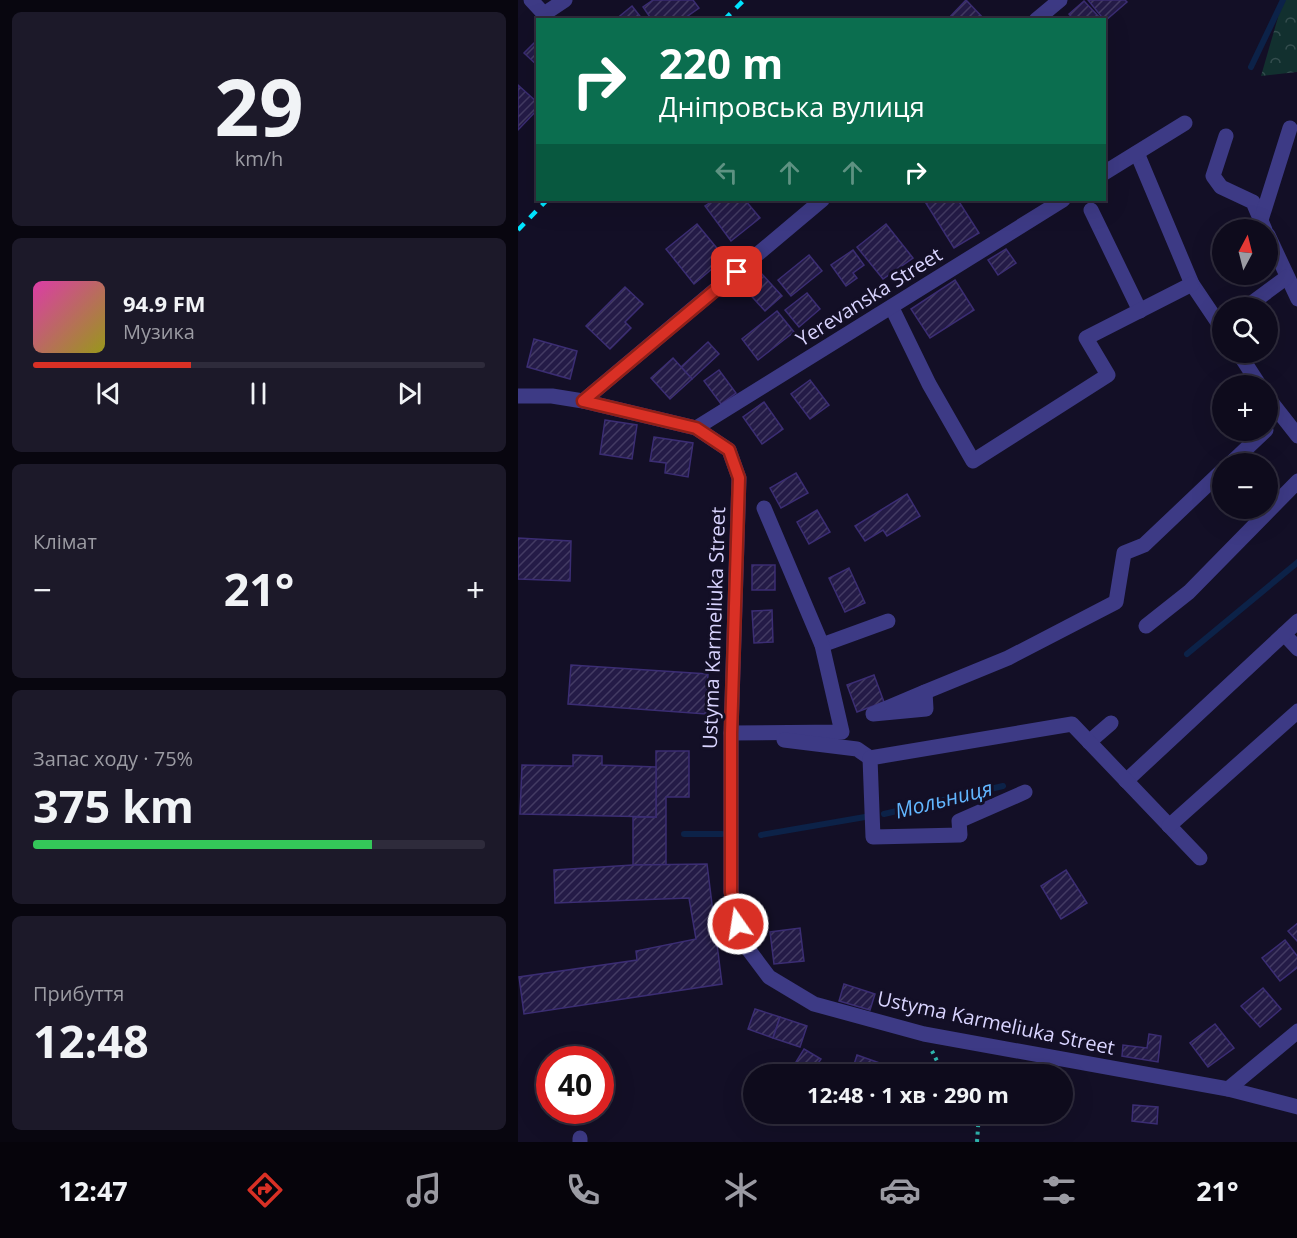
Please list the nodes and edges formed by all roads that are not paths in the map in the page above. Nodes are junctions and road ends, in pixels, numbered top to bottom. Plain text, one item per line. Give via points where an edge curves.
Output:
1 (531, 0) edge
2 (565, 0) edge
3 (1060, 0) edge
4 (1038, 18) edge
5 (1185, 123) dead end
6 (1290, 128) dead end
7 (1226, 136) dead end
8 (1137, 153) junction
9 (1106, 172) edge
10 (821, 201) edge
11 (1061, 201) edge
12 (1091, 210) dead end
13 (1260, 219) edge
14 (1265, 219) edge
15 (1278, 256) edge
16 (1192, 284) junction
17 (1293, 288) edge
18 (1271, 297) edge
19 (892, 308) junction
20 (1140, 311) junction
21 (1212, 313) edge
22 (518, 396) edge
23 (583, 401) junction
24 (1278, 412) edge
25 (1281, 416) junction
26 (1278, 419) edge
27 (696, 428) junction
28 (1298, 436) edge
29 (1254, 441) edge
30 (1242, 453) edge
31 (1212, 480) edge
32 (1298, 481) edge
33 (764, 508) dead end
34 (888, 621) dead end
35 (1298, 621) edge
36 (1146, 626) dead end
37 (1284, 634) junction
38 (822, 645) junction
39 (1298, 649) edge
40 (926, 692) dead end
41 (1298, 711) edge
42 (1111, 723) dead end
43 (731, 733) junction
44 (1089, 742) junction
45 (870, 758) junction
46 (1126, 781) junction
47 (1025, 792) dead end
48 (1169, 826) junction
49 (1200, 858) dead end
50 (1298, 1031) edge
51 (1228, 1089) junction
52 (1298, 1107) edge

1 - 2 street via 544,14
3 - 4 street
5 - 8 street
6 - 14 street
7 - 13 street via 1213,176 1221,187 1253,202
8 - 9 street
8 - 16 street
10 - 23 street
11 - 19 street, Yerevanska Street
12 - 20 street
15 - 17 street
16 - 20 street
16 - 21 street
17 - 18 street
19 - 20 street via 973,461 1108,375 1086,339
19 - 27 street, Yerevanska Street
22 - 23 street, Ustyma Karmeliuka Street
23 - 27 street, Ustyma Karmeliuka Street
24 - 25 street
25 - 26 street
25 - 28 street
27 - 43 street, Ustyma Karmeliuka Street via 729,450 739,478
29 - 30 street
31 - 40 street via 1144,545 1124,553 1116,602 1008,658
32 - 36 street via 1189,592
33 - 38 street
34 - 38 street
35 - 37 street
37 - 39 street
37 - 46 street
38 - 43 street via 842,732
41 - 48 street
42 - 44 street
43 - 45 street via 857,749
43 - 51 street, Ustyma Karmeliuka Street via 731,892 742,940 769,977 814,1004 924,1034
44 - 45 street via 1072,724
44 - 46 street
45 - 47 street via 873,837 960,835 959,821
46 - 48 street
48 - 49 street
50 - 51 street
51 - 52 street, Ustyma Karmeliuka Street

